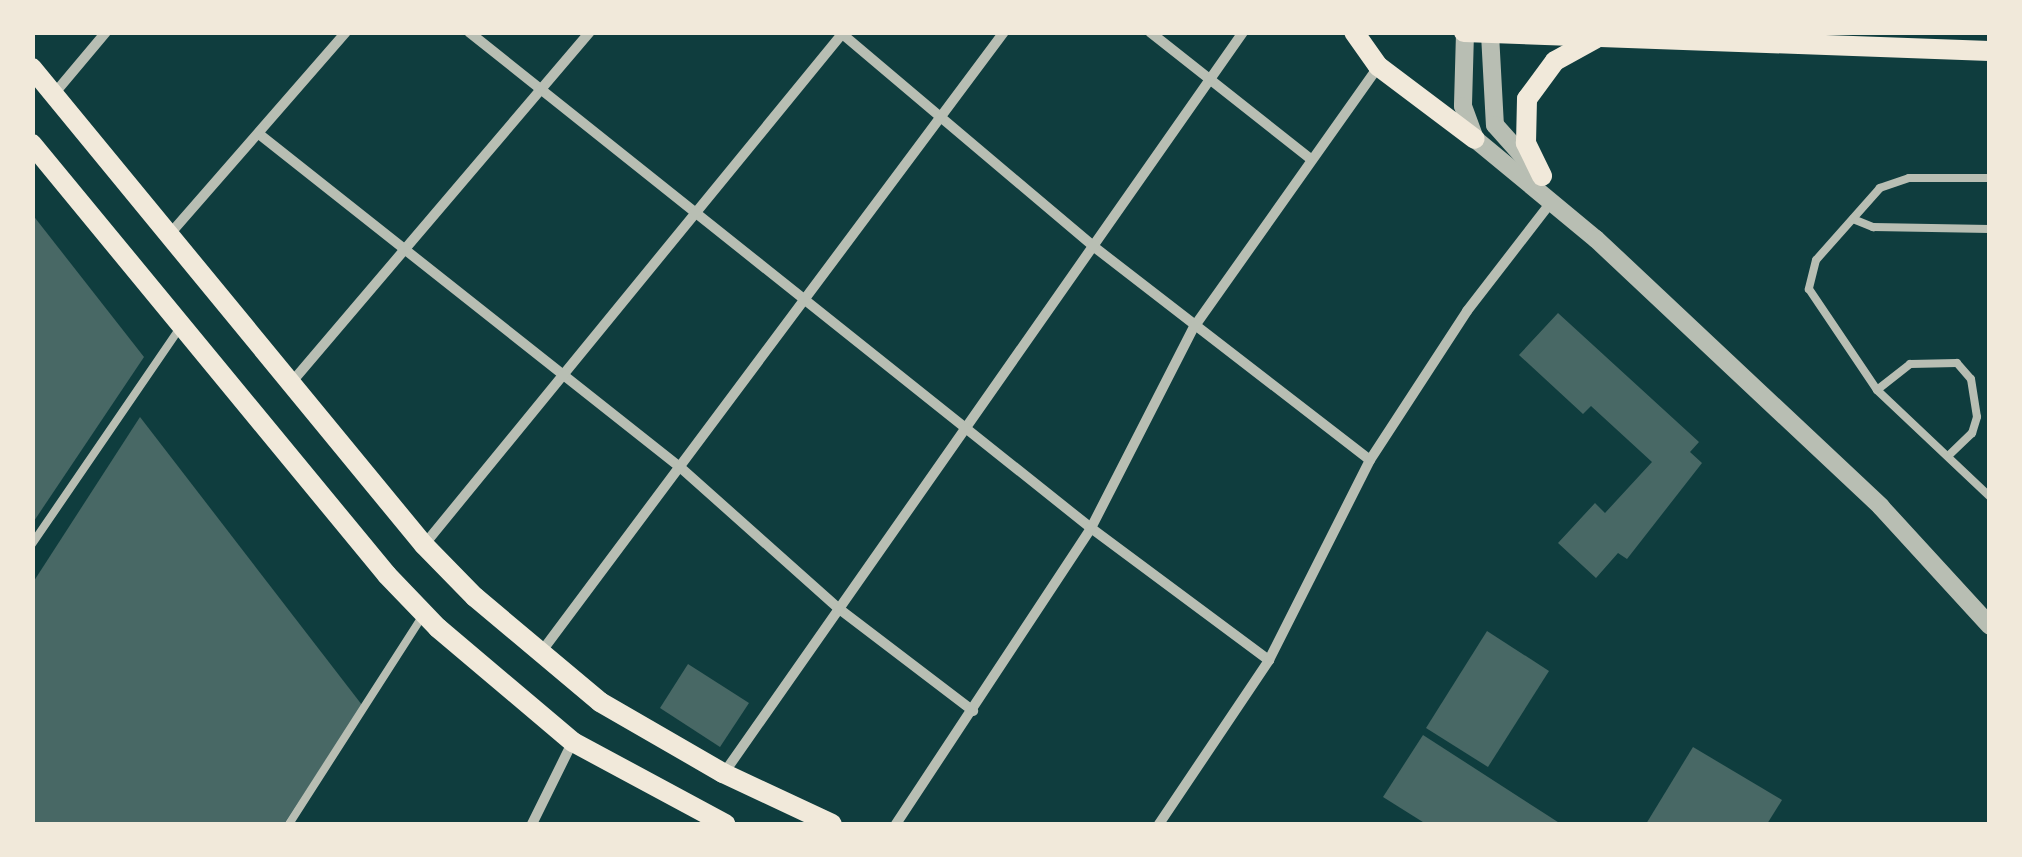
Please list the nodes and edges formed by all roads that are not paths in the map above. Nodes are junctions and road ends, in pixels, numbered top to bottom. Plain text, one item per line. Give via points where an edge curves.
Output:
1 (106, 32) edge
2 (346, 32) edge
3 (469, 32) edge
4 (590, 32) edge
5 (1004, 32) edge
6 (1150, 32) edge
7 (1243, 32) edge
8 (1354, 32) edge
9 (1464, 32) edge
10 (841, 34) edge
11 (1490, 34) edge
12 (1597, 38) junction
13 (1990, 51) edge
14 (1378, 66) junction
15 (32, 68) edge
16 (1210, 79) junction
17 (540, 91) junction
18 (54, 94) junction
19 (937, 117) junction
20 (259, 134) junction
21 (1475, 139) junction
22 (32, 144) edge
23 (1311, 159) junction
24 (1542, 176) junction
25 (1990, 178) edge
26 (1552, 202) junction
27 (694, 214) junction
28 (1853, 219) junction
29 (1990, 228) edge
30 (169, 235) junction
31 (1093, 246) junction
32 (404, 250) junction
33 (801, 296) junction
34 (1194, 327) junction
35 (180, 328) junction
36 (562, 377) junction
37 (291, 383) junction
38 (1877, 390) junction
39 (965, 427) junction
40 (1948, 456) junction
41 (1370, 460) junction
42 (680, 468) junction
43 (1990, 497) edge
44 (1091, 528) junction
45 (32, 544) edge
46 (424, 544) junction
47 (838, 608) junction
48 (424, 614) junction
49 (1990, 626) edge
50 (538, 656) junction
51 (1268, 660) junction
52 (972, 712) junction
53 (573, 742) junction
54 (724, 773) junction
55 (289, 824) edge
56 (532, 824) edge
57 (725, 824) edge
58 (832, 824) edge
59 (896, 824) edge
60 (1159, 824) edge

1 - 18 street
2 - 20 street
3 - 17 street
4 - 17 street
5 - 19 street
6 - 16 street
7 - 16 street
8 - 14 main road
9 - 11 main road
9 - 21 street via 1462,106
10 - 19 street
10 - 27 street
11 - 12 main road
11 - 24 street via 1495,124
12 - 13 main road
12 - 24 main road via 1555,61 1527,98 1526,143
14 - 21 main road
14 - 23 street
15 - 18 main road
16 - 23 street
16 - 31 street
17 - 27 street
17 - 32 street
18 - 30 main road
19 - 31 street
19 - 33 street
20 - 30 street
20 - 32 street
21 - 26 street
22 - 35 main road
23 - 34 street
24 - 26 street
25 - 28 lane via 1909,178 1880,188
26 - 41 street via 1468,311
26 - 49 street via 1880,507
27 - 33 street
27 - 36 street
28 - 29 lane via 1873,227
28 - 38 lane via 1816,260 1809,289
30 - 37 main road
31 - 34 street
31 - 39 street
32 - 36 street
32 - 37 street
33 - 39 street
33 - 42 street
34 - 41 street
34 - 44 street
35 - 45 lane
35 - 48 main road
36 - 42 street
36 - 46 street
37 - 46 main road
38 - 40 lane
38 - 40 lane via 1910,364 1956,363 1971,379 1977,417 1972,433
39 - 44 street
39 - 47 street
40 - 43 lane
41 - 51 street
42 - 47 street
42 - 50 street
44 - 51 street
44 - 52 street
46 - 50 main road
47 - 52 street
47 - 54 street
48 - 53 main road
48 - 55 lane
50 - 54 main road via 614,711
51 - 60 street
52 - 59 street
53 - 56 street
53 - 57 main road
54 - 58 main road

